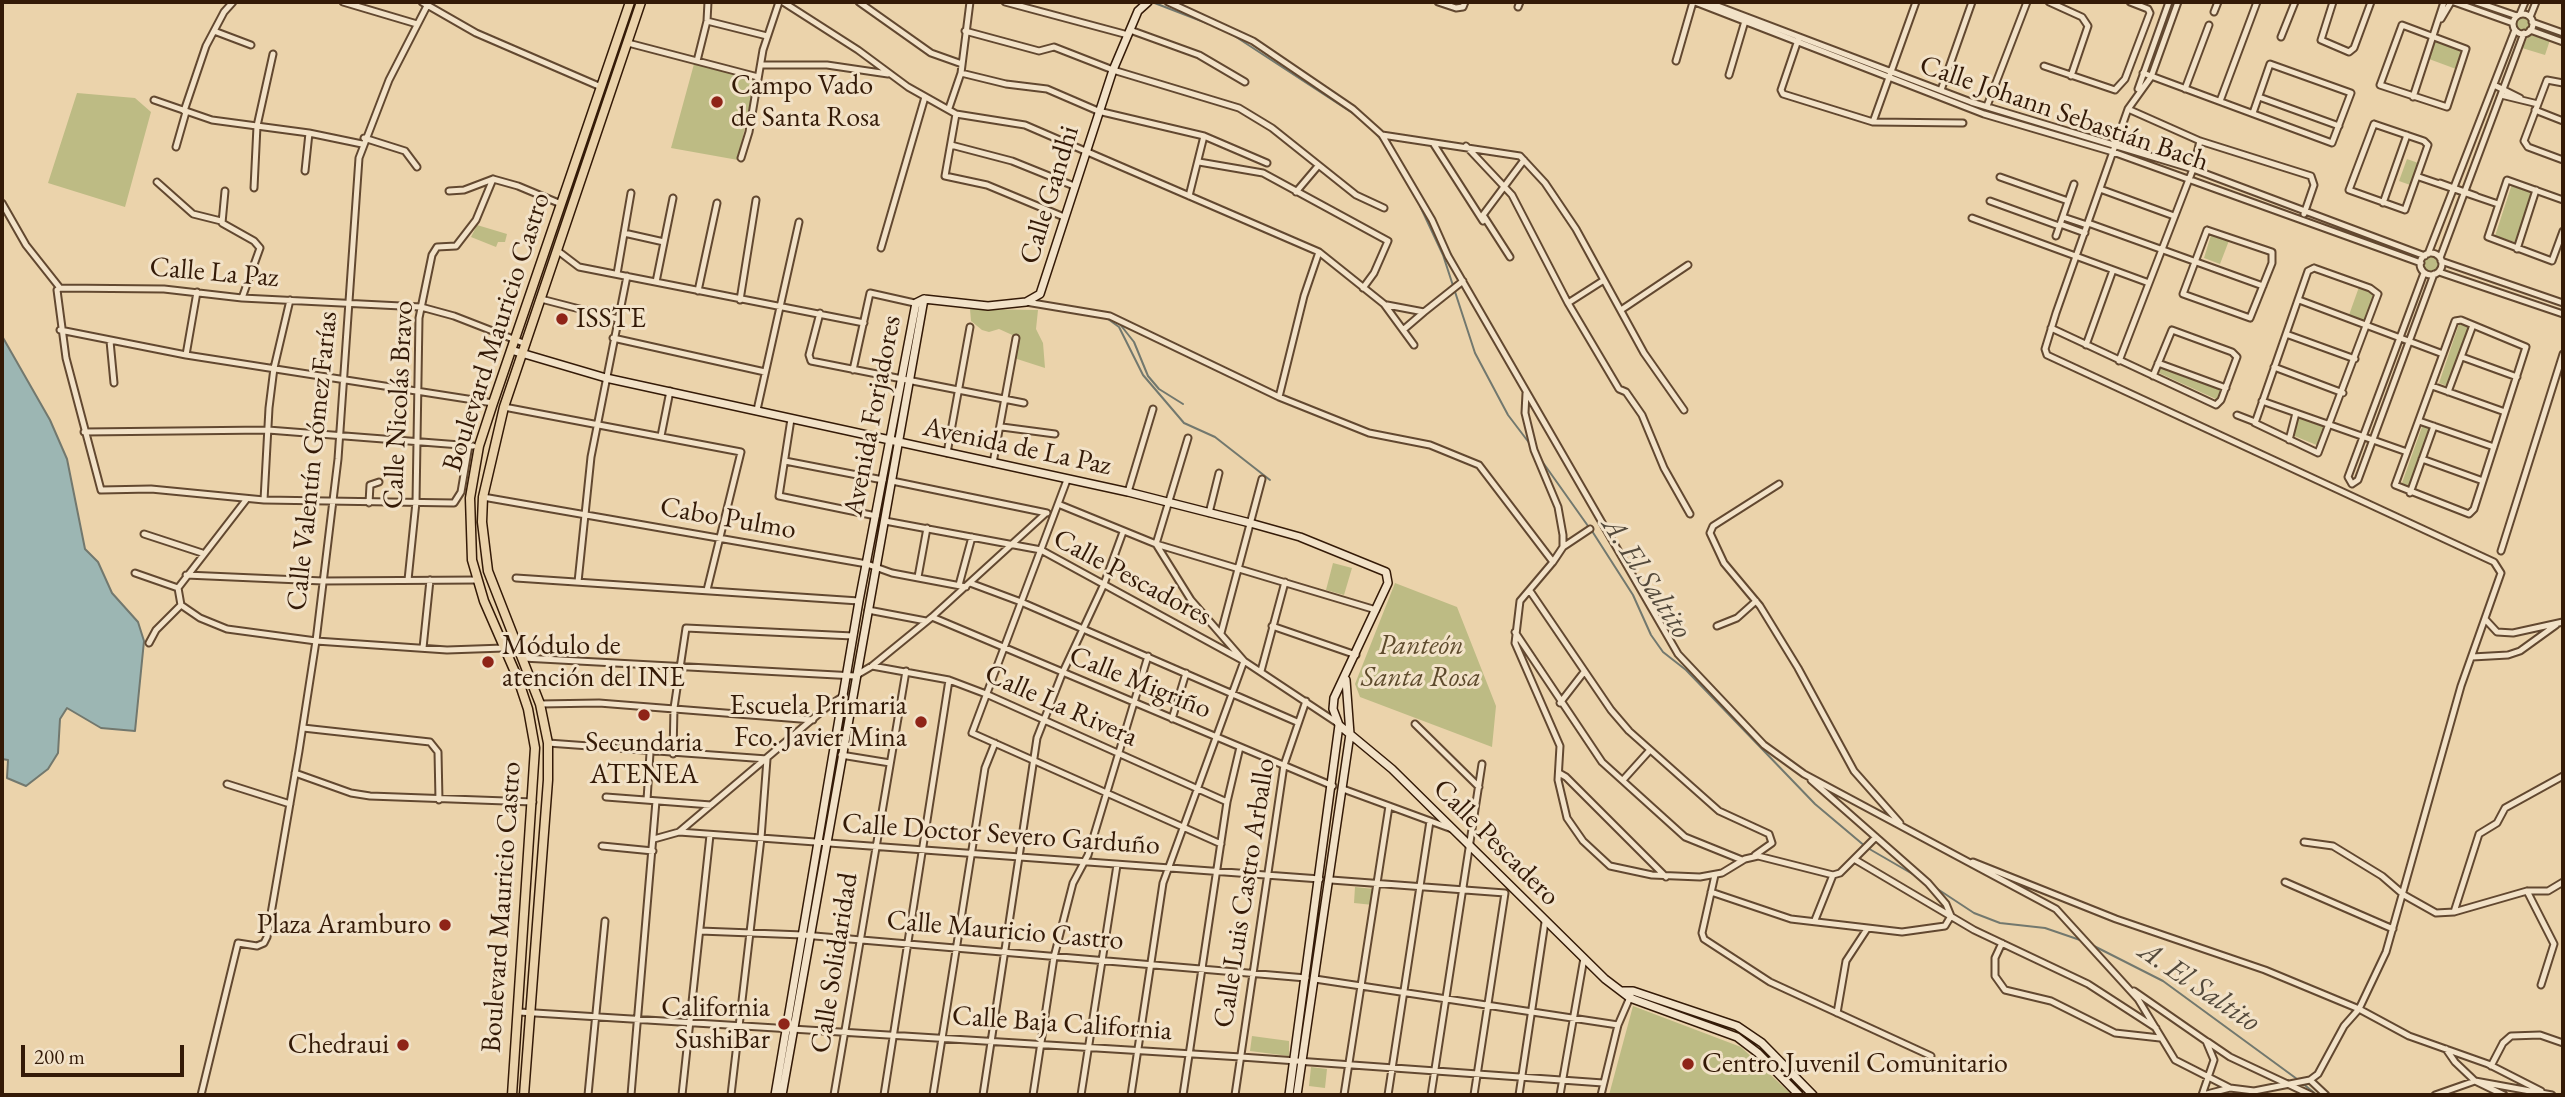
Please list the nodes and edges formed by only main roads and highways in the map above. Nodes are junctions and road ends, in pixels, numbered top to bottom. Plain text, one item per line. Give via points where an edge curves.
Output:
1 (630, 2) edge
2 (641, 2) edge
3 (531, 826) junction
4 (543, 849) junction
5 (512, 1095) edge
6 (524, 1095) edge

1 - 3 main road, Boulevard Mauricio Castro via 479,446 469,519 478,580 518,679 532,728
2 - 4 main road, Boulevard Mauricio Castro via 505,407 483,496 488,571 540,704 548,743
3 - 4 main road
3 - 5 main road, Boulevard Mauricio Castro
4 - 6 main road, Boulevard Mauricio Castro

